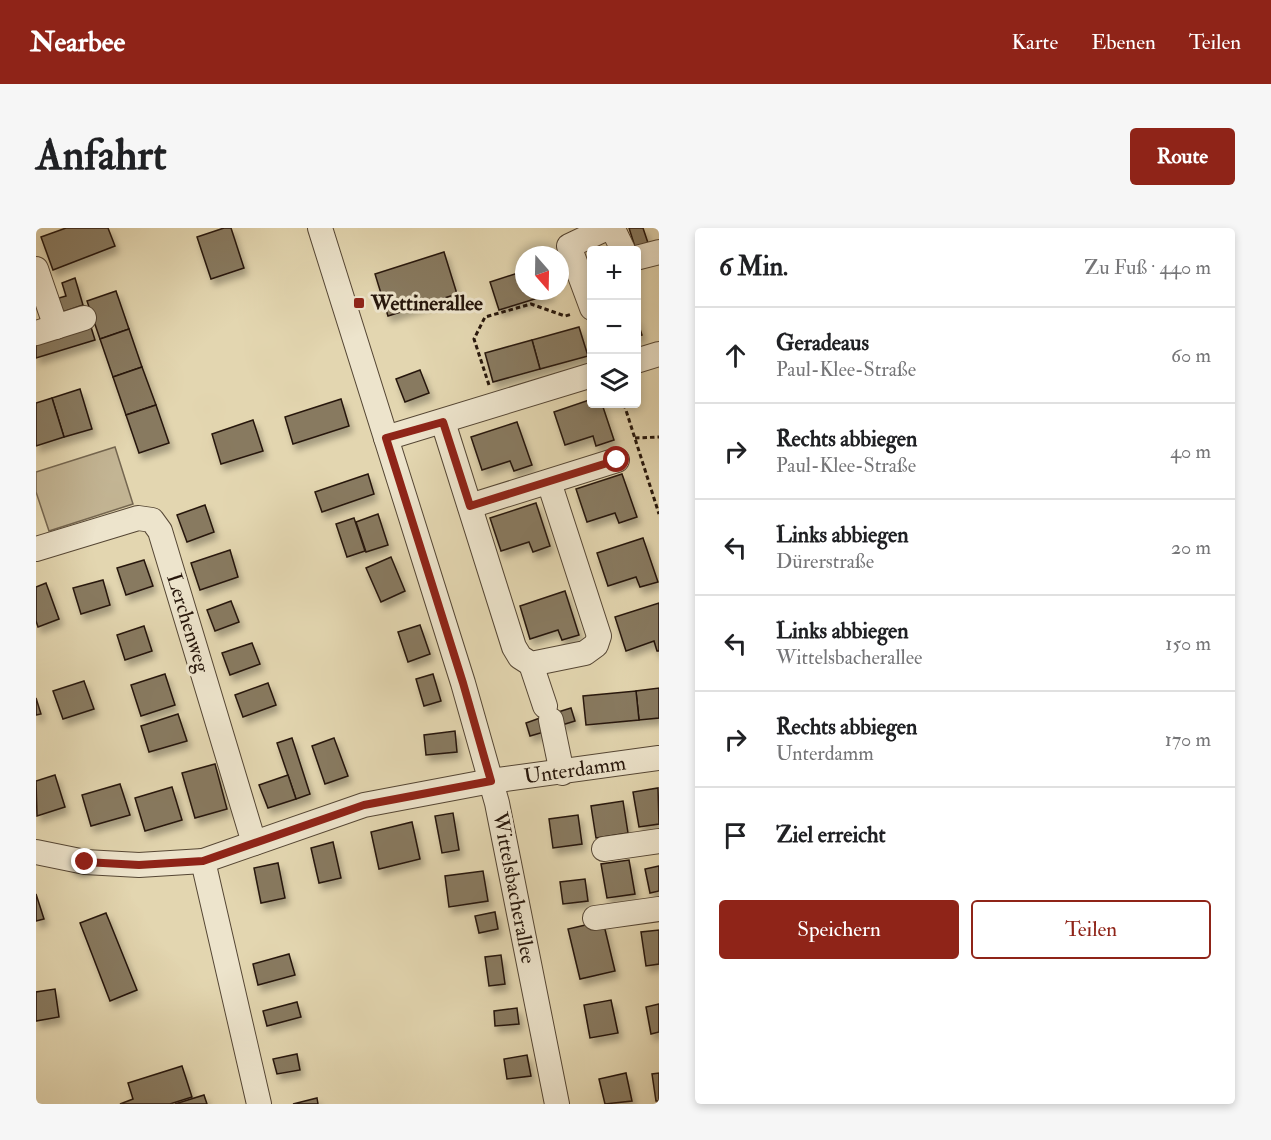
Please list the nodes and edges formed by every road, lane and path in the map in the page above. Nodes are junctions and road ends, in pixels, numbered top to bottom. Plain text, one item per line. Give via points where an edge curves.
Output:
1 (321, 228) edge
2 (621, 246) edge
3 (659, 252) edge
4 (641, 257) edge
5 (36, 269) edge
6 (582, 311) edge
7 (84, 318) dead end
8 (46, 330) edge
9 (659, 354) edge
10 (641, 359) edge
11 (587, 376) edge
12 (495, 406) junction
13 (625, 408) edge
14 (443, 422) junction
15 (659, 436) edge
16 (386, 438) junction
17 (635, 438) junction
18 (617, 460) dead end
19 (549, 482) junction
20 (470, 506) junction
21 (659, 514) edge
22 (36, 549) edge
23 (531, 664) junction
24 (659, 758) edge
25 (562, 773) junction
26 (491, 781) junction
27 (659, 841) edge
28 (254, 843) junction
29 (604, 849) dead end
30 (36, 852) edge
31 (203, 861) junction
32 (659, 909) edge
33 (596, 918) dead end
34 (259, 1104) edge
35 (557, 1104) edge

1 - 16 street, Wittelsbacherallee
2 - 6 street via 613,229 569,246
3 - 4 street
5 - 8 street
6 - 12 path via 564,316 531,304 485,317 474,339
7 - 8 street
9 - 10 street
11 - 12 street
12 - 14 street
13 - 17 path
14 - 16 street
14 - 20 street
15 - 17 path
16 - 26 street, Wittelsbacherallee
17 - 21 path
18 - 19 street
19 - 20 street
19 - 23 street via 598,636 596,645 585,653
20 - 23 street via 514,647
22 - 28 street, Lerchenweg via 138,518 152,520 160,531
23 - 25 street
24 - 25 street, Unterdamm
25 - 26 street, Unterdamm
26 - 28 street, Unterdamm via 364,805
26 - 35 street, Wittelsbacherallee
27 - 29 street
28 - 31 street, Unterdamm
30 - 31 street, Unterdamm via 85,862 139,865
31 - 34 street
32 - 33 street

